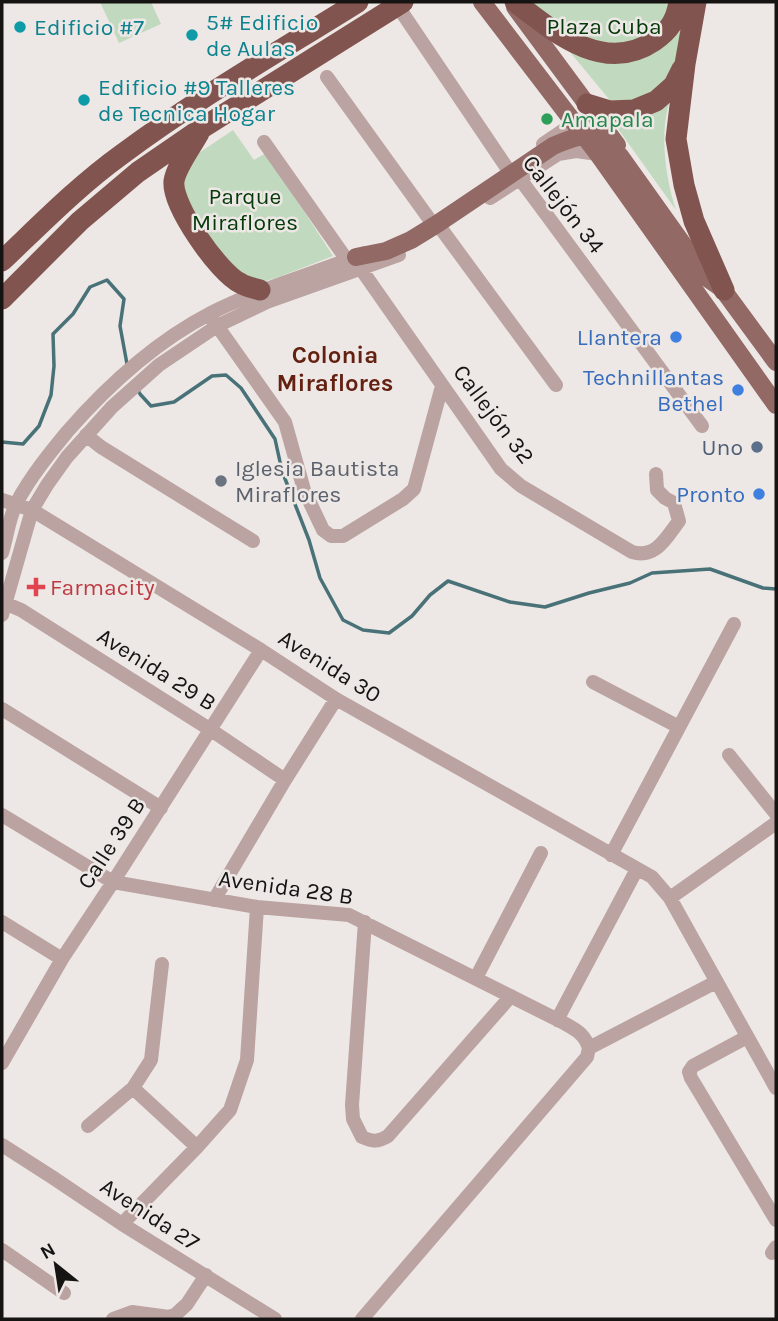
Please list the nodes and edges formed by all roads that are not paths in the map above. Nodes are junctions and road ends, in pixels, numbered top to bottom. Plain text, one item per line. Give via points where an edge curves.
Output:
1 (330, 2) edge
2 (358, 2) edge
3 (482, 2) edge
4 (513, 2) edge
5 (679, 2) edge
6 (696, 2) edge
7 (400, 4) edge
8 (301, 37) junction
9 (685, 64) junction
10 (327, 77) dead end
11 (587, 104) junction
12 (574, 123) junction
13 (202, 128) junction
14 (264, 142) dead end
15 (598, 155) junction
16 (507, 168) junction
17 (520, 179) junction
18 (430, 220) junction
19 (443, 230) junction
20 (2, 261) edge
21 (355, 262) junction
22 (715, 284) junction
23 (264, 296) junction
24 (2, 299) edge
25 (213, 320) junction
26 (776, 362) edge
27 (556, 385) dead end
28 (442, 386) junction
29 (776, 405) edge
30 (702, 425) dead end
31 (86, 435) junction
32 (656, 474) dead end
33 (9, 502) edge
34 (32, 510) junction
35 (253, 541) dead end
36 (2, 553) edge
37 (3, 607) edge
38 (734, 624) dead end
39 (261, 650) junction
40 (593, 681) dead end
41 (336, 699) junction
42 (2, 709) edge
43 (679, 727) junction
44 (211, 730) junction
45 (729, 755) dead end
46 (285, 780) junction
47 (161, 808) junction
48 (776, 814) edge
49 (2, 815) edge
50 (776, 823) edge
51 (541, 853) dead end
52 (611, 855) junction
53 (637, 869) junction
54 (113, 882) junction
55 (670, 898) junction
56 (214, 900) junction
57 (257, 907) junction
58 (2, 922) edge
59 (365, 922) junction
60 (62, 959) junction
61 (162, 964) dead end
62 (476, 978) junction
63 (716, 982) junction
64 (511, 996) junction
65 (558, 1020) junction
66 (8, 1037) edge
67 (747, 1037) junction
68 (589, 1048) junction
69 (2, 1063) edge
70 (133, 1088) junction
71 (776, 1088) edge
72 (88, 1126) dead end
73 (2, 1145) edge
74 (197, 1147) junction
75 (776, 1220) edge
76 (122, 1224) junction
77 (2, 1250) edge
78 (205, 1275) junction
79 (64, 1293) dead end
80 (113, 1319) edge
81 (275, 1319) edge
82 (362, 1319) edge

1 - 8 highway
2 - 8 highway
3 - 12 main road
4 - 5 highway via 571,42 613,53 632,52 660,36 677,16
4 - 11 main road
6 - 9 highway
7 - 13 highway
7 - 16 street, Callejón 34
8 - 20 highway via 118,157
9 - 11 highway via 674,85 656,101 634,110 610,111
9 - 22 highway via 676,139 684,185
10 - 18 street
11 - 22 main road
12 - 15 main road
12 - 16 street
13 - 23 highway via 174,181 179,204 215,261 239,283
13 - 24 highway via 110,195
14 - 21 street, Callejón 32
15 - 17 street via 558,153
15 - 29 main road
16 - 17 street, Callejón 34
16 - 18 street
17 - 19 street
17 - 30 street, Callejón 34
18 - 21 street
19 - 21 street via 400,254
19 - 27 street
21 - 22 main road via 411,240 553,146 572,137 589,136 606,141 620,156
21 - 23 street
21 - 28 street, Callejón 32
22 - 26 main road
23 - 25 street
25 - 28 street via 285,422 304,490 323,530 331,536 343,536 414,489
25 - 31 street via 128,392
25 - 33 street via 170,338 140,360 91,405
28 - 32 street, Callejón 32 via 501,469 521,486 642,555 653,552 679,522 674,503 657,491
31 - 34 street
31 - 35 street
33 - 34 street, Avenida 30
33 - 36 street
34 - 37 street
34 - 39 street, Avenida 30
37 - 44 street, Avenida 29 B via 21,610
38 - 43 street
39 - 41 street, Avenida 30
39 - 44 street, Calle 39 B
40 - 43 street
41 - 46 street
41 - 52 street, Avenida 30
42 - 47 street
43 - 52 street
44 - 46 street, Avenida 29 B
44 - 47 street, Calle 39 B
45 - 48 street
46 - 56 street
47 - 54 street, Calle 39 B
49 - 54 street, Avenida 28 B
50 - 55 street
51 - 62 street
52 - 53 street, Avenida 30
53 - 55 street, Avenida 30 via 652,877
53 - 65 street
54 - 56 street, Avenida 28 B
54 - 60 street, Calle 39 B
55 - 63 street, Avenida 30
56 - 57 street, Avenida 28 B
57 - 59 street, Avenida 28 B via 349,915
57 - 74 street via 247,1060 230,1110
58 - 60 street
59 - 62 street, Avenida 28 B
59 - 64 street via 352,1105 362,1137 378,1141 388,1136
60 - 66 street, Calle 39 B
61 - 70 street via 151,1060
62 - 64 street, Avenida 28 B
63 - 67 street, Avenida 30
63 - 68 street
64 - 65 street, Avenida 28 B
65 - 68 street, Avenida 28 B via 586,1038
66 - 69 street, Calle 39 B
67 - 71 street, Avenida 30
67 - 75 street via 689,1072
68 - 82 street via 587,1057
70 - 72 street
70 - 74 street
73 - 76 street, Avenida 27
74 - 76 street
76 - 78 street, Avenida 27
77 - 79 street
78 - 80 street via 175,1315 132,1312
78 - 81 street, Avenida 27

